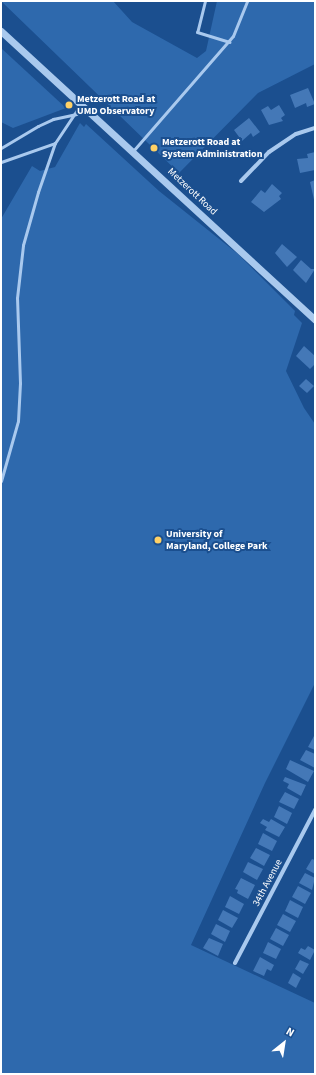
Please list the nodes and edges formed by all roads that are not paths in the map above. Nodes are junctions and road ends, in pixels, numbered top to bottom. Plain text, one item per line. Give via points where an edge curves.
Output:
1 (205, 1) edge
2 (247, 1) edge
3 (1, 31) edge
4 (229, 42) junction
5 (81, 104) junction
6 (76, 114) junction
7 (315, 128) edge
8 (55, 143) junction
9 (1, 148) edge
10 (133, 150) junction
11 (1, 162) edge
12 (241, 181) dead end
13 (315, 320) edge
14 (1, 481) edge
15 (315, 810) edge
16 (235, 963) dead end

1 - 4 lane via 197,32
2 - 4 lane
3 - 5 street, Metzerott Road
4 - 10 lane
5 - 6 lane
5 - 10 street, Metzerott Road
6 - 8 lane
6 - 9 lane via 53,119
7 - 12 street via 296,134 269,152
8 - 11 lane
8 - 14 lane via 38,192 19,272 18,421
10 - 13 street, Metzerott Road
15 - 16 street, 34th Avenue

